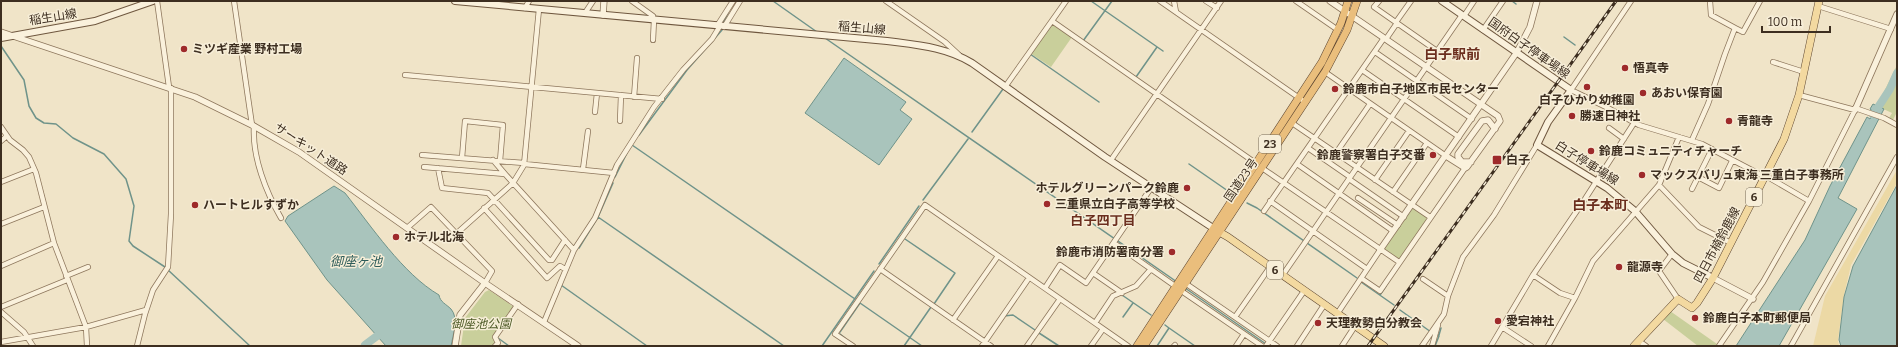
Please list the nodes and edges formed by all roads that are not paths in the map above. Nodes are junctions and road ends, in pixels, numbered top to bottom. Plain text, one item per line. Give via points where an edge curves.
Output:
1 (154, 1) edge
2 (157, 1) edge
3 (234, 1) edge
4 (455, 1) edge
5 (529, 1) edge
6 (604, 1) edge
7 (632, 1) edge
8 (733, 1) edge
9 (740, 1) edge
10 (886, 1) edge
11 (1066, 1) edge
12 (1160, 1) edge
13 (1174, 1) edge
14 (1206, 1) edge
15 (1221, 1) edge
16 (1296, 1) edge
17 (1330, 1) edge
18 (1348, 1) edge
19 (1357, 1) edge
20 (1379, 1) edge
21 (1411, 1) edge
22 (1442, 1) edge
23 (1474, 1) edge
24 (1504, 1) edge
25 (1536, 1) edge
26 (1631, 1) edge
27 (1710, 1) edge
28 (1760, 1) edge
29 (591, 2) edge
30 (499, 3) edge
31 (639, 3) edge
32 (1818, 4) edge
33 (525, 8) junction
34 (1217, 8) junction
35 (539, 9) junction
36 (1345, 11) junction
37 (1176, 12) junction
38 (585, 13) junction
39 (1897, 14) edge
40 (603, 15) junction
41 (1463, 15) junction
42 (1352, 16) junction
43 (653, 18) junction
44 (1052, 21) junction
45 (1396, 23) junction
46 (720, 26) junction
47 (1735, 28) junction
48 (1891, 29) junction
49 (1202, 30) junction
50 (1338, 30) junction
51 (1483, 30) junction
52 (1, 32) edge
53 (12, 35) junction
54 (1, 38) edge
55 (1385, 39) junction
56 (653, 40) dead end
57 (1437, 51) junction
58 (1375, 52) junction
59 (1517, 52) junction
60 (960, 56) junction
61 (638, 58) dead end
62 (1774, 62) dead end
63 (1426, 67) junction
64 (1362, 70) junction
65 (1325, 72) junction
66 (1804, 72) junction
67 (406, 75) dead end
68 (1417, 80) junction
69 (532, 87) junction
70 (1005, 87) junction
71 (170, 88) junction
72 (1349, 89) junction
73 (1571, 90) junction
74 (597, 93) junction
75 (1156, 94) junction
76 (621, 95) junction
77 (1799, 95) junction
78 (634, 97) junction
79 (662, 99) junction
80 (1404, 99) junction
81 (1302, 100) junction
82 (1370, 104) junction
83 (1481, 105) junction
84 (1855, 109) junction
85 (595, 112) dead end
86 (1391, 118) junction
87 (1472, 119) junction
88 (620, 121) dead end
89 (1634, 122) junction
90 (1292, 123) junction
91 (1897, 125) edge
92 (253, 126) junction
93 (1, 127) edge
94 (1609, 128) dead end
95 (1494, 129) junction
96 (588, 131) dead end
97 (1409, 131) junction
98 (7, 136) junction
99 (1679, 136) junction
100 (1458, 137) junction
101 (1314, 139) junction
102 (1624, 139) junction
103 (1692, 140) junction
104 (1, 141) edge
105 (1427, 143) junction
106 (1537, 145) junction
107 (1308, 148) junction
108 (1712, 149) junction
109 (1336, 153) junction
110 (422, 155) dead end
111 (1446, 156) junction
112 (1897, 157) edge
113 (462, 158) junction
114 (493, 160) junction
115 (1110, 160) junction
116 (500, 161) junction
117 (1732, 161) junction
118 (1471, 162) junction
119 (524, 163) junction
120 (1297, 164) junction
121 (1259, 166) junction
122 (424, 167) dead end
123 (438, 168) junction
124 (1356, 168) junction
125 (1465, 168) junction
126 (34, 169) junction
127 (583, 169) junction
128 (614, 173) junction
129 (505, 174) junction
130 (1698, 177) junction
131 (1765, 177) junction
132 (1349, 178) junction
133 (1375, 180) junction
134 (1597, 181) junction
135 (1, 182) edge
136 (513, 183) junction
137 (1284, 183) junction
138 (1659, 185) junction
139 (1151, 188) junction
140 (1692, 189) dead end
141 (1393, 192) junction
142 (1339, 193) junction
143 (1358, 198) dead end
144 (494, 200) junction
145 (1809, 200) junction
146 (1270, 201) junction
147 (1412, 205) junction
148 (44, 207) junction
149 (484, 208) junction
150 (1264, 211) dead end
151 (1635, 211) junction
152 (1326, 212) junction
153 (1404, 217) junction
154 (281, 218) dead end
155 (1430, 218) junction
156 (1, 224) edge
157 (1398, 225) junction
158 (407, 228) junction
159 (1212, 228) junction
160 (1313, 231) junction
161 (1393, 231) junction
162 (1219, 232) junction
163 (456, 234) junction
164 (565, 240) junction
165 (1114, 242) junction
166 (54, 243) junction
167 (1731, 243) junction
168 (574, 250) junction
169 (1380, 250) junction
170 (1672, 254) junction
171 (998, 256) junction
172 (1398, 262) junction
173 (1, 266) edge
174 (88, 267) dead end
175 (1270, 267) junction
176 (880, 269) junction
177 (1151, 269) junction
178 (1367, 269) junction
179 (565, 270) junction
180 (1093, 273) junction
181 (1533, 275) junction
182 (1282, 276) junction
183 (66, 278) junction
184 (1030, 278) junction
185 (1714, 278) junction
186 (1360, 279) junction
187 (1423, 279) dead end
188 (485, 283) junction
189 (1180, 286) junction
190 (1045, 288) junction
191 (1304, 291) junction
192 (1122, 294) junction
193 (1448, 296) junction
194 (1575, 298) junction
195 (1753, 298) junction
196 (1060, 299) junction
197 (1678, 299) junction
198 (518, 304) junction
199 (1324, 305) junction
200 (1, 307) edge
201 (146, 310) junction
202 (1, 312) edge
203 (1337, 314) junction
204 (1235, 317) junction
205 (953, 320) junction
206 (544, 322) junction
207 (1095, 323) junction
208 (1355, 326) junction
209 (86, 327) junction
210 (1502, 327) junction
211 (1103, 329) junction
212 (1434, 333) junction
213 (1244, 334) junction
214 (28, 336) junction
215 (3, 341) edge
216 (1636, 343) edge
217 (983, 344) edge
218 (1268, 344) edge
219 (7, 346) edge
220 (33, 346) edge
221 (87, 346) edge
222 (137, 346) edge
223 (455, 346) edge
224 (495, 346) edge
225 (578, 346) edge
226 (853, 346) edge
227 (991, 346) edge
228 (1027, 346) edge
229 (1091, 346) edge
230 (1128, 346) edge
231 (1137, 346) edge
232 (1144, 346) edge
233 (1236, 346) edge
234 (1262, 346) edge
235 (1277, 346) edge
236 (1297, 346) edge
237 (1342, 346) edge
238 (1384, 346) edge
239 (1422, 346) edge
240 (1432, 346) edge
241 (1491, 346) edge
242 (1531, 346) edge
243 (1548, 346) edge
244 (1646, 346) edge
245 (1719, 346) edge
246 (1791, 346) edge

1 - 53 main road, 稲生山線 via 95,21
2 - 71 street
3 - 92 street
4 - 30 main road, 稲生山線
5 - 33 street
6 - 40 street
7 - 31 street
8 - 46 street
9 - 46 street
10 - 60 street via 945,42
11 - 44 street
12 - 37 street
13 - 37 street
14 - 34 street
15 - 34 street
16 - 50 street
17 - 36 street
18 - 36 highway, 国道23号 / 23
19 - 42 highway, 国道23号 / 23
20 - 45 street via 1374,7
21 - 45 street
22 - 41 main road, 国府白子停車場線
23 - 41 street
24 - 51 street
25 - 59 street via 1530,27
26 - 73 street
27 - 47 street via 1711,15
28 - 47 street via 1743,32
29 - 38 street
30 - 33 main road, 稲生山線
31 - 43 street
32 - 48 street
32 - 66 main road, 四日市楠鈴鹿線 / 6
33 - 35 main road, 稲生山線
34 - 49 street
35 - 38 main road, 稲生山線
35 - 69 street
36 - 42 street
36 - 50 highway, 国道23号 / 23
37 - 49 street
38 - 40 main road, 稲生山線
39 - 48 street
40 - 43 main road, 稲生山線
41 - 51 main road, 国府白子停車場線
41 - 57 street
42 - 55 street
42 - 65 highway, 国道23号 / 23
43 - 46 main road, 稲生山線
43 - 56 street
44 - 70 street
44 - 75 street
45 - 55 street
45 - 57 street
46 - 60 main road, 稲生山線 via 917,45 938,48
46 - 79 street
47 - 103 street via 1708,104
48 - 84 street
49 - 75 street
49 - 81 street
50 - 81 highway, 国道23号 / 23
51 - 59 main road, 国府白子停車場線
52 - 53 street, サーキット道路
53 - 54 main road, 稲生山線
53 - 71 street, サーキット道路
55 - 58 street
55 - 63 street
57 - 63 street
58 - 64 street
58 - 68 street
59 - 73 main road, 国府白子停車場線
59 - 83 street
60 - 70 main road, 稲生山線
61 - 78 street
62 - 66 street
63 - 68 street
63 - 83 street
64 - 72 street
64 - 80 street
65 - 72 street
65 - 81 highway, 国道23号 / 23
66 - 77 main road, 四日市楠鈴鹿線 / 6
67 - 69 street
68 - 80 street
68 - 87 street
69 - 74 street
69 - 119 street
70 - 115 main road, 稲生山線
71 - 92 street, サーキット道路 via 202,100
71 - 201 street via 171,214 168,267
72 - 82 street
72 - 101 street
73 - 89 street
73 - 106 main road, 国府白子停車場線 via 1548,122
74 - 76 street
74 - 85 street
75 - 115 street
75 - 121 street
76 - 78 street
76 - 88 street
77 - 84 street
77 - 131 main road, 四日市楠鈴鹿線 / 6 via 1784,139
78 - 79 street
79 - 128 street via 641,126
80 - 86 street
80 - 100 street
81 - 90 highway, 国道23号 / 23
81 - 121 highway, 国道23号 / 23
82 - 86 street
82 - 109 street
83 - 87 street
83 - 95 street via 1500,117
84 - 91 street
84 - 145 street
86 - 97 street
86 - 124 street
87 - 100 street
89 - 99 street
89 - 102 street
90 - 101 street
90 - 121 highway, 国道23号 / 23
92 - 154 street via 259,170
92 - 158 street, サーキット道路 via 299,152
93 - 98 street
94 - 102 street
95 - 118 street
95 - 118 street via 1488,120 1482,121 1459,152 1459,159 1462,162
96 - 127 street
97 - 105 street
97 - 133 street
98 - 104 street
98 - 126 street via 26,153
99 - 103 street
99 - 138 street
100 - 111 street
101 - 107 street
101 - 109 street
102 - 134 street
103 - 108 street
105 - 111 street
105 - 141 street
106 - 134 main road, 白子停車場線
106 - 193 street via 1494,215 1463,257
107 - 120 street
107 - 132 street
108 - 117 street
108 - 130 street
109 - 124 street
110 - 113 street
111 - 125 street
111 - 147 street
112 - 246 street
113 - 114 street
113 - 116 street via 465,121 503,125
114 - 116 street
114 - 129 street
115 - 139 main road, 稲生山線
116 - 119 street
117 - 130 street via 1719,188
117 - 131 street
118 - 125 street
119 - 127 street
119 - 136 street
120 - 137 street
120 - 142 street
121 - 137 street
121 - 159 highway, 国道23号 / 23
121 - 162 highway, 国道23号 / 23
122 - 123 street
123 - 129 street
123 - 144 street via 442,188 488,193
124 - 132 street
124 - 133 street
125 - 155 street
126 - 135 street
126 - 148 street
127 - 128 street
128 - 168 street via 595,218
129 - 136 street
130 - 140 street
131 - 145 street
131 - 167 main road, 四日市楠鈴鹿線 / 6
132 - 142 street
132 - 153 street
133 - 141 street
134 - 151 main road, 白子停車場線
134 - 181 street
136 - 144 street
136 - 164 street
137 - 146 street
137 - 152 street
138 - 151 street
138 - 167 street via 1699,227
139 - 159 main road, 稲生山線
139 - 165 street
141 - 147 street
142 - 152 street
142 - 161 street
143 - 157 street
144 - 149 street
144 - 164 street via 549,260 552,260
145 - 195 street
146 - 150 street
146 - 160 street
147 - 153 street
147 - 155 street
148 - 156 street
148 - 166 street
149 - 163 street
149 - 179 street via 547,278 560,266
151 - 170 main road, 白子停車場線
151 - 194 street via 1593,261
152 - 160 street
152 - 169 street
153 - 157 street
155 - 172 street
157 - 161 street
158 - 163 street via 431,207
158 - 188 street, サーキット道路
159 - 162 main road, 6
159 - 189 highway, 国道23号 / 23
160 - 178 street
160 - 182 street
161 - 169 street
162 - 175 main road, 6
162 - 189 highway, 国道23号 / 23
163 - 188 street via 492,271
164 - 168 street
165 - 177 street
165 - 180 street
166 - 173 street
166 - 183 street
167 - 185 main road, 四日市楠鈴鹿線 / 6
168 - 179 street
169 - 172 street
169 - 178 street
170 - 185 main road, 白子停車場線 via 1683,263
170 - 197 street via 1659,271
171 - 176 street via 925,205
171 - 184 street
171 - 205 street
172 - 186 street via 1380,291
174 - 183 street
175 - 182 main road, 6
175 - 204 street
176 - 205 street
176 - 226 street via 835,334
177 - 189 street
177 - 192 street via 1136,286
178 - 186 street
179 - 206 street
180 - 190 street via 1086,283 1060,265
180 - 192 street
181 - 194 street via 1560,293
181 - 210 street
182 - 191 main road, 6
183 - 200 street
183 - 209 street
184 - 190 street
184 - 217 street
185 - 195 street
185 - 197 main road, 四日市楠鈴鹿線 / 6 via 1692,308
186 - 203 street
187 - 193 street
188 - 198 street, サーキット道路
188 - 223 street via 460,315
189 - 204 street
189 - 213 street
189 - 231 highway, 国道23号 / 23
189 - 232 highway, 国道23号 / 23
190 - 196 street
191 - 199 main road, 6
191 - 218 street
192 - 207 street via 1113,296
193 - 212 street via 1444,314
194 - 243 street
195 - 245 street
196 - 207 street
196 - 228 street
197 - 216 main road
198 - 206 street, サーキット道路
198 - 224 street via 494,337 498,343
199 - 203 main road, 6
199 - 236 street
201 - 209 street
201 - 222 street
202 - 214 street
203 - 208 main road, 6
204 - 218 street
205 - 217 street
206 - 225 street, サーキット道路
207 - 211 street
208 - 237 street
208 - 238 main road, 6
209 - 214 street
209 - 221 street
210 - 241 street
210 - 242 street
211 - 229 street
211 - 230 street
212 - 239 street
212 - 240 street
213 - 233 street
213 - 234 street
214 - 215 street
214 - 220 street
215 - 219 street
216 - 244 street
217 - 227 street
218 - 235 street

